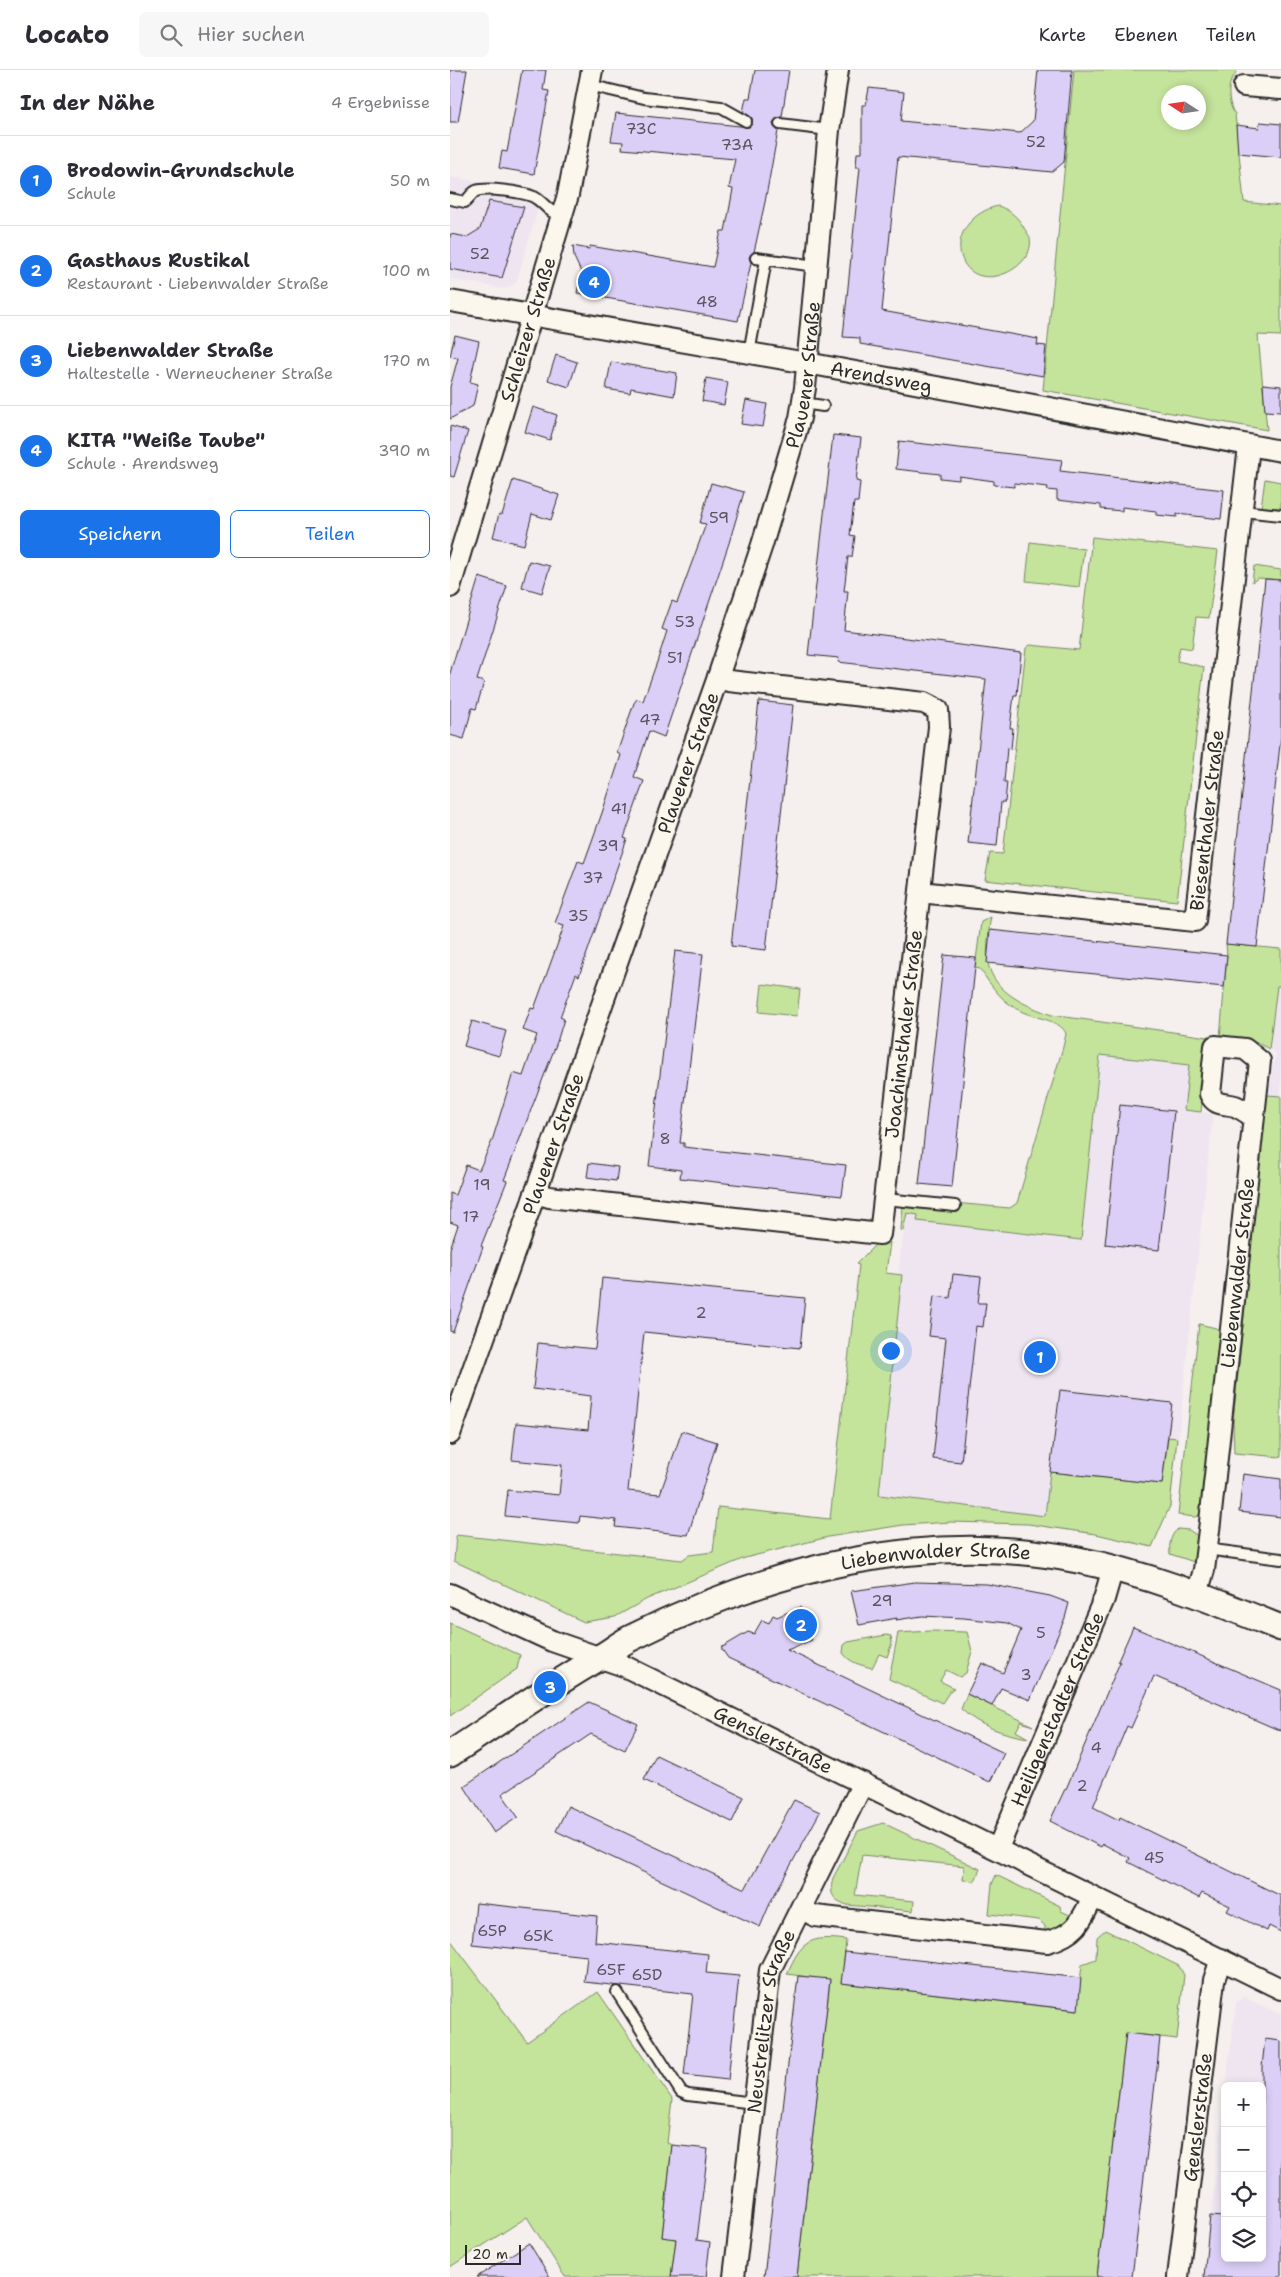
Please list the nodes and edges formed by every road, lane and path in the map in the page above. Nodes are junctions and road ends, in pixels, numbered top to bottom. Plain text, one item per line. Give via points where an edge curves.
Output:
1 (838, 70) edge
2 (591, 78) edge
3 (1244, 86) dead end
4 (1281, 90) edge
5 (746, 121) dead end
6 (780, 124) dead end
7 (829, 130) junction
8 (450, 199) edge
9 (562, 216) junction
10 (816, 266) junction
11 (450, 301) edge
12 (533, 317) junction
13 (749, 353) junction
14 (807, 363) junction
15 (803, 402) junction
16 (823, 406) dead end
17 (1249, 446) junction
18 (1281, 451) edge
19 (1242, 511) junction
20 (1281, 515) edge
21 (450, 587) edge
22 (718, 677) junction
23 (920, 892) junction
24 (1254, 1117) dead end
25 (535, 1193) junction
26 (885, 1199) junction
27 (955, 1206) dead end
28 (450, 1434) edge
29 (1206, 1549) junction
30 (1281, 1559) edge
31 (1113, 1568) junction
32 (450, 1594) edge
33 (1197, 1594) junction
34 (1281, 1628) edge
35 (600, 1658) junction
36 (450, 1754) edge
37 (863, 1783) junction
38 (998, 1848) junction
39 (1093, 1897) junction
40 (802, 1909) junction
41 (1221, 1959) junction
42 (1281, 1989) edge
43 (616, 1992) dead end
44 (754, 2103) junction
45 (734, 2277) edge
46 (1178, 2277) edge

1 - 7 street, Plauener Straße
2 - 5 lane via 644,98 721,108
2 - 9 street, Schleizer Straße
3 - 4 street
6 - 7 lane
7 - 10 street, Plauener Straße
8 - 9 lane via 465,202 475,191 487,189 515,193 534,197 554,214
9 - 12 street, Schleizer Straße
10 - 13 lane via 761,259
10 - 14 street, Plauener Straße
11 - 12 street, Arendsweg
12 - 13 street, Arendsweg
12 - 21 street, Schleizer Straße
13 - 14 street, Arendsweg
14 - 15 street, Plauener Straße
14 - 17 street, Arendsweg
15 - 16 lane
15 - 22 street, Plauener Straße via 762,545
17 - 18 street, Arendsweg
17 - 19 street, Biesenthaler Straße
19 - 20 lane
19 - 23 street, Biesenthaler Straße via 1195,921
22 - 23 street, Joachimsthaler Straße via 729,681 924,703 938,710 939,727
22 - 25 street, Plauener Straße
23 - 26 street, Joachimsthaler Straße
24 - 29 street, Liebenwalder Straße
25 - 26 street, Joachimsthaler Straße via 880,1234
25 - 28 street, Plauener Straße
26 - 27 lane
29 - 30 lane
29 - 33 street, Liebenwalder Straße
31 - 33 street, Liebenwalder Straße
31 - 35 street, Liebenwalder Straße via 1075,1559 949,1549 851,1561 774,1579 731,1594 630,1638
31 - 38 street, Heiligenstadter Straße via 1104,1599
32 - 35 street, Genslerstraße
33 - 34 street, Liebenwalder Straße
35 - 36 street, Liebenwalder Straße via 550,1687
35 - 37 street, Genslerstraße via 624,1666
37 - 38 street, Genslerstraße
37 - 40 street, Neustrelitzer Straße
38 - 39 street, Genslerstraße
39 - 40 street via 1072,1932 1047,1942 815,1916
39 - 41 street, Genslerstraße
40 - 44 street, Neustrelitzer Straße via 770,1970
41 - 42 street, Genslerstraße
41 - 46 street, Genslerstraße via 1214,1980
43 - 44 lane via 682,2092
44 - 45 street, Neustrelitzer Straße

